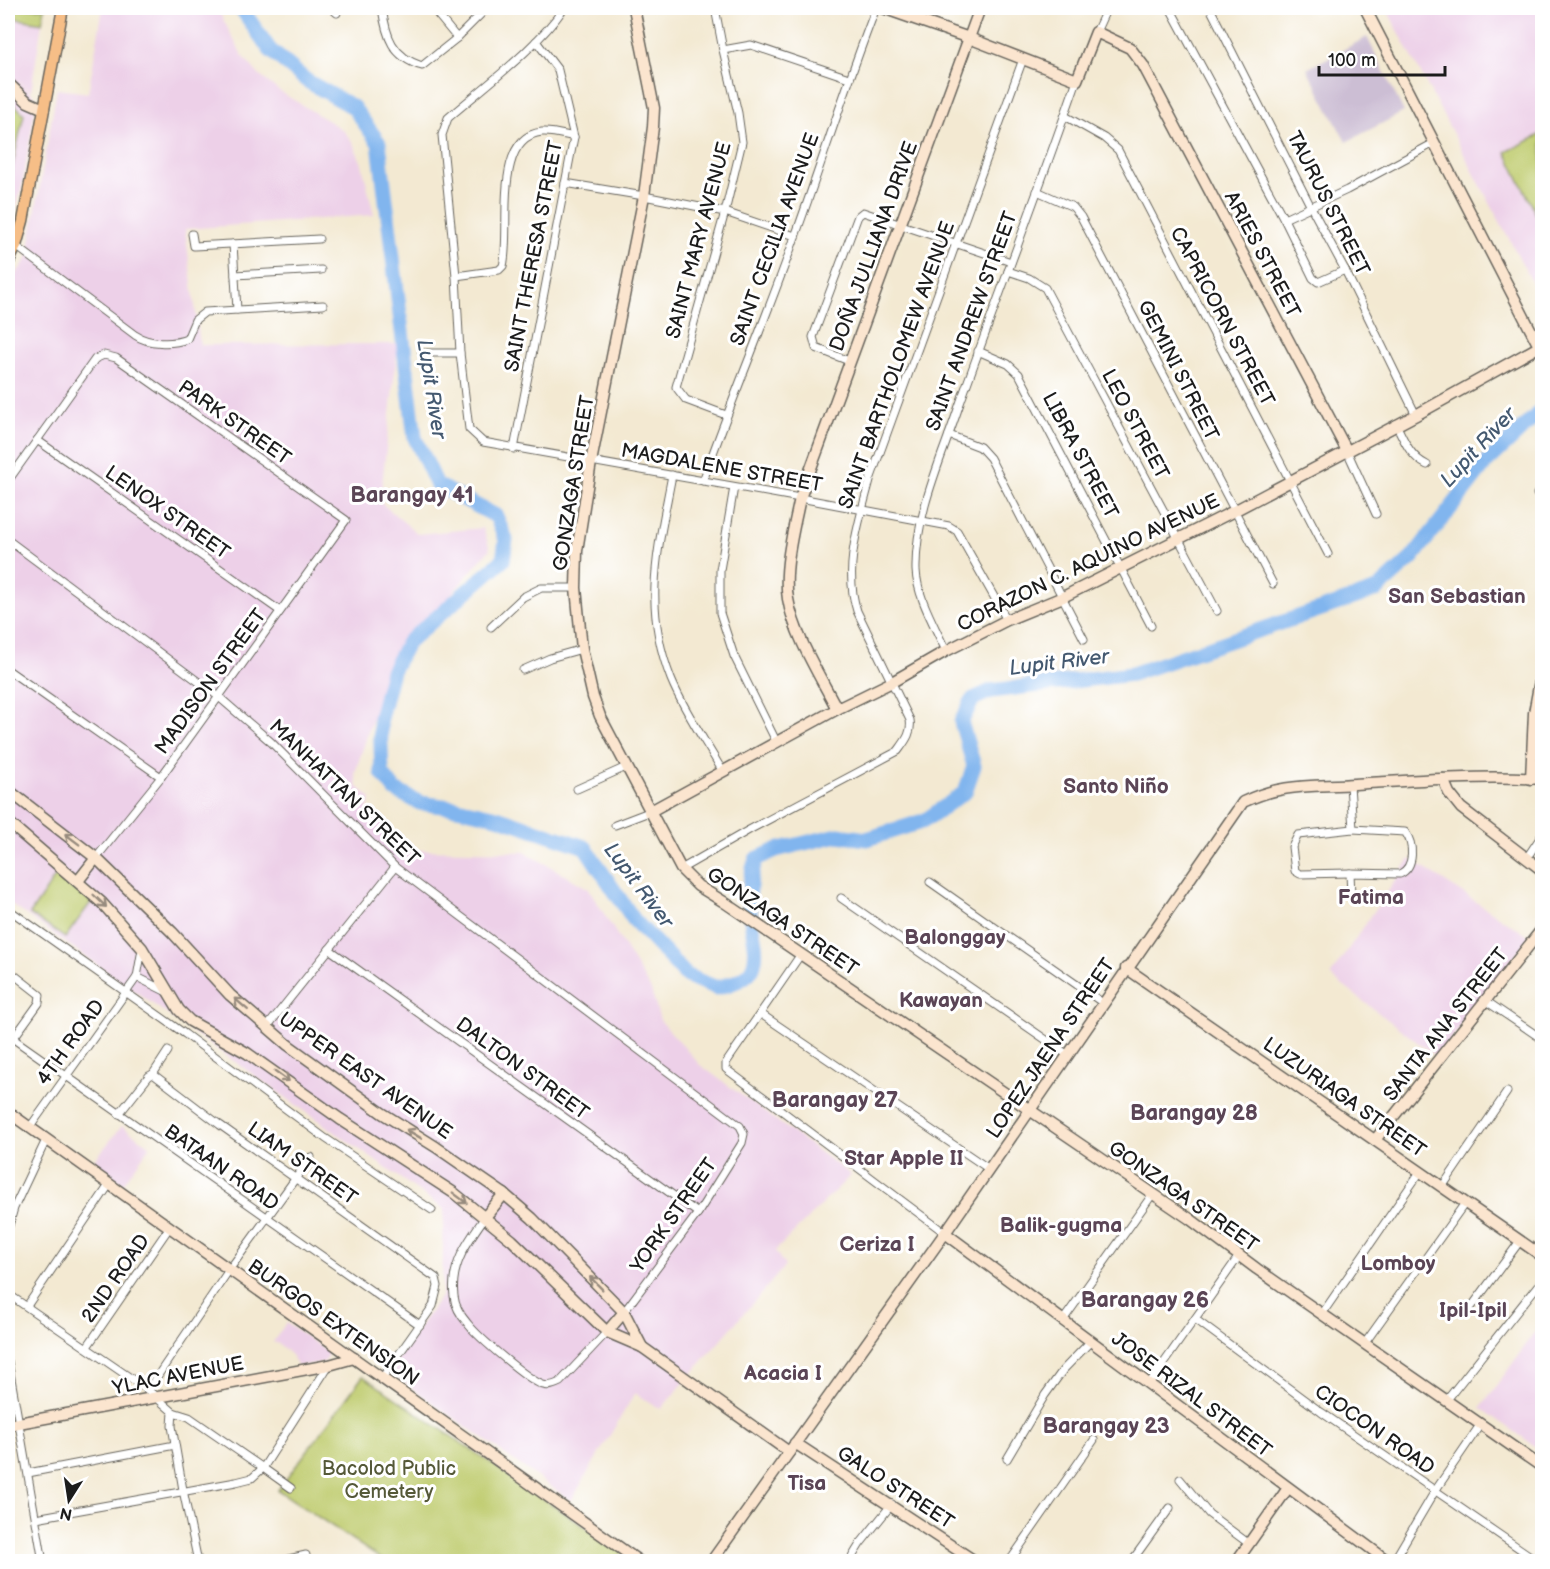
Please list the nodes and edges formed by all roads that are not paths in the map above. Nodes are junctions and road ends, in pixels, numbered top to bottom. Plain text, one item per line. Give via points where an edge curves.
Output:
1 (63, 8) edge
2 (381, 8) edge
3 (435, 8) edge
4 (487, 8) edge
5 (564, 8) edge
6 (634, 8) edge
7 (716, 8) edge
8 (876, 8) edge
9 (883, 8) edge
10 (980, 8) edge
11 (1107, 8) edge
12 (1170, 8) edge
13 (1210, 8) edge
14 (1365, 8) edge
15 (1096, 32) junction
16 (457, 38) junction
17 (969, 38) junction
18 (536, 41) junction
19 (723, 50) junction
20 (1023, 59) junction
21 (849, 78) junction
22 (1077, 80) junction
23 (8, 83) edge
24 (44, 109) junction
25 (1065, 116) junction
26 (574, 137) junction
27 (1434, 143) junction
28 (565, 183) junction
29 (1037, 191) junction
30 (644, 196) junction
31 (1311, 207) junction
32 (725, 212) junction
33 (1284, 219) junction
34 (900, 223) junction
35 (192, 234) dead end
36 (795, 236) junction
37 (319, 239) dead end
38 (957, 243) junction
39 (233, 244) junction
40 (16, 246) junction
41 (1011, 262) junction
42 (8, 264) edge
43 (321, 270) dead end
44 (1345, 270) junction
45 (1008, 271) junction
46 (235, 275) junction
47 (456, 276) junction
48 (322, 305) dead end
49 (237, 310) junction
50 (1541, 348) edge
51 (978, 351) junction
52 (422, 353) dead end
53 (460, 353) junction
54 (849, 361) junction
55 (726, 415) junction
56 (1416, 415) junction
57 (1396, 424) junction
58 (950, 435) junction
59 (37, 440) junction
60 (514, 449) junction
61 (1347, 451) junction
62 (591, 462) junction
63 (1427, 465) dead end
64 (672, 475) junction
65 (1290, 480) junction
66 (8, 481) edge
67 (703, 481) junction
68 (734, 487) junction
69 (800, 498) junction
70 (862, 509) junction
71 (1234, 511) junction
72 (1376, 514) dead end
73 (346, 520) joint
74 (922, 521) junction
75 (1177, 539) junction
76 (8, 540) edge
77 (1328, 554) dead end
78 (1121, 568) junction
79 (1273, 584) dead end
80 (576, 588) junction
81 (1064, 597) junction
82 (280, 611) junction
83 (1217, 611) dead end
84 (1006, 620) junction
85 (1151, 626) dead end
86 (491, 627) dead end
87 (1084, 639) dead end
88 (582, 649) junction
89 (946, 651) junction
90 (8, 670) edge
91 (523, 670) dead end
92 (1542, 670) edge
93 (892, 682) junction
94 (219, 697) junction
95 (837, 709) junction
96 (777, 743) junction
97 (626, 767) junction
98 (723, 771) junction
99 (161, 777) junction
100 (1443, 779) junction
101 (1530, 779) junction
102 (1542, 779) edge
103 (1350, 785) junction
104 (578, 789) dead end
105 (8, 790) edge
106 (650, 812) junction
107 (8, 822) edge
108 (615, 825) dead end
109 (1353, 829) junction
110 (1542, 835) edge
111 (96, 858) junction
112 (1526, 859) junction
113 (394, 867) junction
114 (681, 869) junction
115 (1542, 870) edge
116 (1350, 873) junction
117 (78, 881) junction
118 (930, 882) dead end
119 (1351, 895) dead end
120 (841, 898) dead end
121 (8, 909) edge
122 (1542, 929) edge
123 (142, 948) junction
124 (329, 950) junction
125 (801, 954) junction
126 (1126, 968) junction
127 (8, 970) edge
128 (137, 977) junction
129 (125, 993) junction
130 (168, 993) junction
131 (1486, 1001) junction
132 (1103, 1003) junction
133 (761, 1014) junction
134 (267, 1027) junction
135 (10, 1037) edge
136 (1542, 1039) edge
137 (168, 1051) dead end
138 (1068, 1055) junction
139 (153, 1074) junction
140 (65, 1076) junction
141 (1507, 1092) dead end
142 (1031, 1111) junction
143 (8, 1112) edge
144 (119, 1114) junction
145 (30, 1127) junction
146 (744, 1134) joint
147 (46, 1140) junction
148 (1375, 1140) junction
149 (311, 1158) dead end
150 (988, 1169) junction
151 (1420, 1172) junction
152 (296, 1178) junction
153 (109, 1185) junction
154 (1442, 1187) junction
155 (504, 1194) junction
156 (1152, 1195) junction
157 (1465, 1203) junction
158 (432, 1210) dead end
159 (698, 1213) junction
160 (485, 1217) junction
161 (267, 1218) junction
162 (170, 1228) junction
163 (8, 1229) edge
164 (945, 1233) junction
165 (1520, 1241) junction
166 (1239, 1256) junction
167 (1542, 1256) edge
168 (230, 1270) junction
169 (1542, 1280) edge
170 (8, 1294) edge
171 (27, 1306) junction
172 (624, 1312) junction
173 (1467, 1313) dead end
174 (1322, 1314) junction
175 (1195, 1319) junction
176 (1064, 1320) junction
177 (420, 1324) junction
178 (607, 1332) junction
179 (1091, 1341) junction
180 (1365, 1344) junction
181 (87, 1347) junction
182 (642, 1347) junction
183 (354, 1358) junction
184 (8, 1361) edge
185 (329, 1365) junction
186 (381, 1378) junction
187 (1149, 1384) junction
188 (148, 1390) junction
189 (158, 1398) junction
190 (1446, 1401) junction
191 (173, 1412) junction
192 (13, 1424) edge
193 (1480, 1425) junction
194 (1094, 1440) dead end
195 (175, 1445) junction
196 (792, 1448) junction
197 (1007, 1459) dead end
198 (1542, 1467) edge
199 (263, 1468) junction
200 (28, 1473) junction
201 (1180, 1479) dead end
202 (291, 1488) dead end
203 (1288, 1488) junction
204 (183, 1490) junction
205 (1435, 1491) junction
206 (891, 1504) junction
207 (1170, 1508) dead end
208 (36, 1518) junction
209 (1248, 1543) junction
210 (306, 1555) dead end
211 (44, 1562) edge
212 (198, 1562) edge
213 (276, 1562) edge
214 (640, 1562) edge
215 (711, 1562) edge
216 (849, 1562) edge
217 (976, 1562) edge
218 (1009, 1562) edge
219 (1131, 1562) edge
220 (1236, 1562) edge
221 (1391, 1562) edge
222 (1539, 1562) edge

1 - 24 main road
2 - 16 street via 386,33 402,57 422,66
3 - 16 street
4 - 16 street
5 - 18 street, MAGDALENE STREET
6 - 30 street, GONZAGA STREET via 654,108
7 - 19 street, SAINT MARY AVENUE
8 - 21 street, SAINT CECILIA AVENUE
9 - 17 street
10 - 17 street, DOÑA JULLIANA DRIVE
11 - 15 street, SAINT ANDREW STREET
12 - 33 street
13 - 31 street, TAURUS STREET
14 - 27 street
15 - 22 street, SAINT ANDREW STREET
15 - 61 street, ARIES STREET via 1130,48 1143,65
17 - 20 street
17 - 34 street, DOÑA JULLIANA DRIVE
18 - 26 street, SAINT THERESA STREET via 558,70
18 - 47 street, MAGDALENE STREET via 448,118 445,126 442,157
19 - 21 street via 751,45
19 - 32 street, SAINT MARY AVENUE via 742,135
20 - 22 street
20 - 38 street, SAINT BARTHOLOMEW AVENUE
21 - 36 street, SAINT CECILIA AVENUE
22 - 25 street, SAINT ANDREW STREET
23 - 24 street via 28,102
24 - 40 main road
25 - 29 street, SAINT ANDREW STREET
25 - 65 street, CAPRICORN STREET via 1118,150
26 - 28 street, SAINT THERESA STREET
26 - 47 street via 544,132 532,134 518,145 508,166 503,266 499,270
27 - 31 street
27 - 50 street
28 - 30 street
28 - 60 street, SAINT THERESA STREET
29 - 41 street, SAINT ANDREW STREET
29 - 71 street, GEMINI STREET via 1073,207 1081,217
30 - 32 street
30 - 62 street, GONZAGA STREET
31 - 33 street
31 - 44 street, TAURUS STREET
32 - 36 street
32 - 55 street, SAINT MARY AVENUE via 676,387 686,400
33 - 44 street via 1313,278 1318,282
34 - 38 street
34 - 54 street, DOÑA JULLIANA DRIVE
34 - 54 street via 868,212 858,216 813,338 816,348
35 - 39 street via 194,246
36 - 55 street, SAINT CECILIA AVENUE
37 - 39 street
38 - 41 street
38 - 70 street, SAINT BARTHOLOMEW AVENUE
39 - 46 street
40 - 42 main road
40 - 49 street via 146,341 180,342 187,339 199,315
41 - 45 street, SAINT ANDREW STREET
43 - 46 street
44 - 56 street, TAURUS STREET
45 - 51 street, SAINT ANDREW STREET
45 - 75 street, LEO STREET via 1046,288
46 - 49 street
47 - 53 street, MAGDALENE STREET
48 - 49 street
50 - 56 street, CORAZON C. AQUINO AVENUE
51 - 58 street, SAINT ANDREW STREET
51 - 78 street, LIBRA STREET via 1008,364 1019,374
52 - 53 street
53 - 60 street, MAGDALENE STREET via 470,429 483,442
54 - 69 street, DOÑA JULLIANA DRIVE
55 - 67 street, SAINT CECILIA AVENUE
56 - 57 street, CORAZON C. AQUINO AVENUE
57 - 61 street, CORAZON C. AQUINO AVENUE
57 - 63 street via 1411,453
58 - 74 street, SAINT ANDREW STREET
58 - 81 street via 980,447 990,458
59 - 66 street
59 - 73 street, PARK STREET via 96,359 104,355 116,358
59 - 82 street, LENOX STREET
60 - 62 street, MAGDALENE STREET
61 - 65 street, CORAZON C. AQUINO AVENUE
61 - 72 street, ARIES STREET
62 - 64 street, MAGDALENE STREET
62 - 80 street, GONZAGA STREET via 577,551
64 - 67 street, MAGDALENE STREET
64 - 98 street via 655,562 653,598 658,636 671,679
65 - 71 street, CORAZON C. AQUINO AVENUE
65 - 77 street, CAPRICORN STREET
67 - 68 street, MAGDALENE STREET
68 - 69 street, MAGDALENE STREET
68 - 96 street via 720,570 720,613 734,656
69 - 70 street, MAGDALENE STREET
69 - 95 street, DOÑA JULLIANA DRIVE via 788,569 788,597 796,624
70 - 74 street, MAGDALENE STREET
70 - 93 street, SAINT BARTHOLOMEW AVENUE via 854,549 852,596
71 - 75 street, CORAZON C. AQUINO AVENUE
71 - 79 street, GEMINI STREET
73 - 82 street, MADISON STREET
74 - 84 street, MAGDALENE STREET via 940,523 957,531
74 - 89 street, SAINT ANDREW STREET via 916,574
75 - 78 street, CORAZON C. AQUINO AVENUE
75 - 83 street, LEO STREET
76 - 94 street, MANHATTAN STREET
78 - 81 street, CORAZON C. AQUINO AVENUE
78 - 85 street, LIBRA STREET
80 - 86 street via 541,588 523,597
80 - 88 street, GONZAGA STREET
81 - 84 street, CORAZON C. AQUINO AVENUE
81 - 87 street
82 - 94 street, MADISON STREET
84 - 89 street, CORAZON C. AQUINO AVENUE
88 - 91 street
88 - 97 street, GONZAGA STREET via 593,697
89 - 93 street, CORAZON C. AQUINO AVENUE
90 - 99 street
92 - 101 street via 1534,713
93 - 95 street, CORAZON C. AQUINO AVENUE
93 - 114 street, SAINT BARTHOLOMEW AVENUE via 911,729 898,751
94 - 99 street, MADISON STREET
94 - 113 street, MANHATTAN STREET via 271,742
95 - 96 street, CORAZON C. AQUINO AVENUE
96 - 98 street, CORAZON C. AQUINO AVENUE
97 - 104 street
97 - 106 street, GONZAGA STREET
98 - 106 street, CORAZON C. AQUINO AVENUE
99 - 111 street, MADISON STREET
100 - 101 street, LOPEZ JAENA STREET
100 - 103 street, LOPEZ JAENA STREET
100 - 112 street via 1461,808
101 - 102 street, LOPEZ JAENA STREET
103 - 109 street
103 - 126 street, LOPEZ JAENA STREET via 1275,790 1243,802
111 -> 105 street, UPPER EAST AVENUE
106 - 108 street
106 - 114 street, GONZAGA STREET
107 - 117 street, UPPER EAST AVENUE
109 - 116 street via 1298,835 1292,847 1295,871 1300,874
109 - 116 street via 1405,832 1409,837 1411,866 1400,874
110 - 112 street
111 - 117 street
134 -> 111 street, UPPER EAST AVENUE via 230,995
112 - 115 street
113 - 124 street
113 - 146 street, MANHATTAN STREET via 740,1126
114 - 125 street, GONZAGA STREET via 698,886
116 - 119 street
117 -> 123 street, UPPER EAST AVENUE
118 - 132 street
120 - 138 street
121 - 129 street
122 - 131 street, SANTA ANA STREET
123 - 128 street, 4TH ROAD
123 - 130 street, UPPER EAST AVENUE
124 - 134 street
124 - 159 street, DALTON STREET
125 - 133 street
125 - 142 street, GONZAGA STREET
126 - 132 street, LOPEZ JAENA STREET
126 - 148 street, LUZURIAGA STREET
127 - 135 street via 40,995 39,1004
128 - 129 street, 4TH ROAD
128 - 130 street
129 - 140 street, 4TH ROAD
129 - 158 street
130 -> 160 street, UPPER EAST AVENUE via 190,1021 268,1066
131 - 136 street
131 - 148 street, SANTA ANA STREET
132 - 138 street, LOPEZ JAENA STREET
133 - 150 street
133 - 164 street via 726,1068
155 -> 134 street, UPPER EAST AVENUE via 353,1092
135 - 140 street, BATAAN ROAD
137 - 139 street
138 - 142 street, LOPEZ JAENA STREET
139 - 144 street
139 - 152 street, LIAM STREET
140 - 144 street, BATAAN ROAD
140 - 145 street, 4TH ROAD
141 - 154 street
142 - 150 street, LOPEZ JAENA STREET
142 - 156 street, GONZAGA STREET
143 - 145 street, BURGOS EXTENSION
144 - 161 street, BATAAN ROAD
145 - 147 street, BURGOS EXTENSION
146 - 159 street, YORK STREET
147 - 153 street, BURGOS EXTENSION
147 - 163 street
148 - 151 street, LUZURIAGA STREET
149 - 152 street
150 - 164 street, LOPEZ JAENA STREET
151 - 154 street, LUZURIAGA STREET
151 - 174 street
152 - 161 street
152 - 177 street, LIAM STREET via 436,1278 436,1298
153 - 162 street, BURGOS EXTENSION
153 - 171 street
154 - 157 street, LUZURIAGA STREET
155 - 160 street
172 -> 155 street, UPPER EAST AVENUE
156 - 166 street, GONZAGA STREET
156 - 176 street
157 - 165 street, LUZURIAGA STREET
157 - 180 street
159 - 172 street, YORK STREET
160 - 178 street, UPPER EAST AVENUE
160 - 178 street via 464,1247 453,1283 457,1308 477,1334 536,1382 552,1386
161 - 168 street
161 - 177 street, BATAAN ROAD
162 - 168 street, BURGOS EXTENSION
162 - 181 street, 2ND ROAD
164 - 176 street, JOSE RIZAL STREET
164 - 196 street, LOPEZ JAENA STREET
165 - 167 street, LUZURIAGA STREET
165 - 173 street
166 - 174 street, GONZAGA STREET
166 - 175 street
168 - 183 street, BURGOS EXTENSION
168 - 188 street
169 - 190 street
170 - 171 street
171 - 181 street
172 - 178 street
172 - 182 street, UPPER EAST AVENUE
174 - 180 street, GONZAGA STREET
175 - 187 street
175 - 205 street, CIOCON ROAD
176 - 179 street, JOSE RIZAL STREET
177 - 186 street
178 - 182 street, UPPER EAST AVENUE
179 - 187 street, JOSE RIZAL STREET
179 - 197 street via 1045,1395
180 - 190 street, GONZAGA STREET
181 - 188 street
182 - 196 street, UPPER EAST AVENUE
183 - 185 street, YLAC AVENUE
183 - 186 street, BURGOS EXTENSION
184 - 192 street
185 - 189 street, YLAC AVENUE
185 - 199 street
186 - 214 street, BURGOS EXTENSION
187 - 203 street, JOSE RIZAL STREET
188 - 189 street
189 - 191 street
189 - 192 street, YLAC AVENUE
190 - 193 street, GONZAGA STREET
191 - 195 street
191 - 199 street via 189,1417
192 - 200 street
193 - 198 street, GONZAGA STREET
193 - 205 street
194 - 218 street
195 - 200 street
195 - 204 street
196 - 206 street, GALO STREET
196 - 215 street, LOPEZ JAENA STREET
199 - 202 street
199 - 204 street via 252,1478
200 - 208 street
201 - 209 street via 1209,1514
203 - 209 street
203 - 221 street, JOSE RIZAL STREET
204 - 208 street
204 - 212 street
205 - 221 street
205 - 222 street, CIOCON ROAD
206 - 216 street
206 - 217 street, GALO STREET
207 - 219 street
208 - 211 street
209 - 220 street
210 - 213 street

